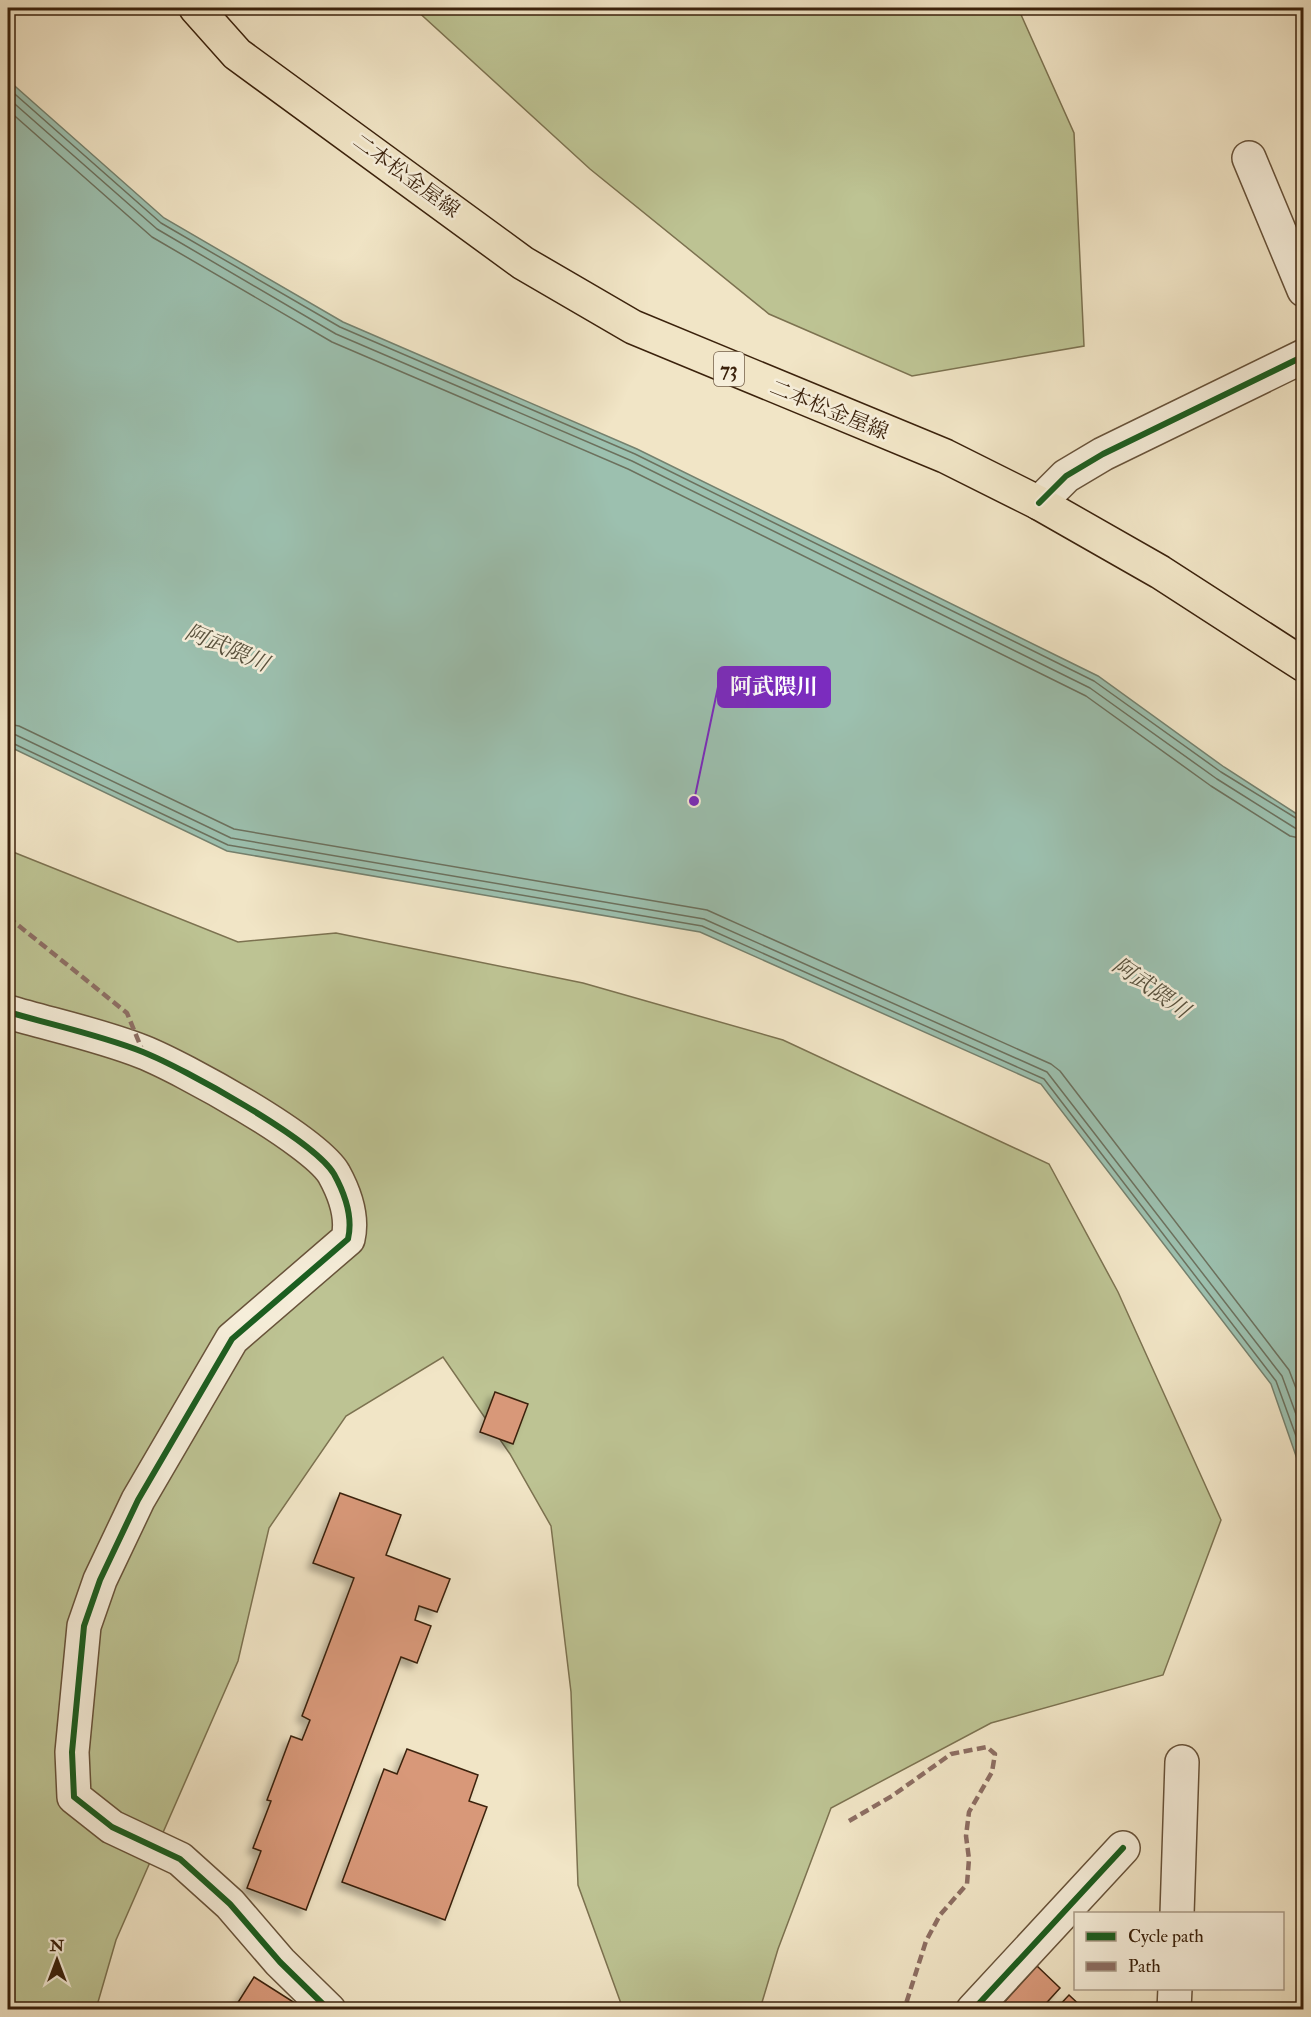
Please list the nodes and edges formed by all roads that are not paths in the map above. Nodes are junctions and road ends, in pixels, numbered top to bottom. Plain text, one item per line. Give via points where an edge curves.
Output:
1 (196, 8) edge
2 (1249, 159) dead end
3 (1304, 290) edge
4 (1304, 356) edge
5 (1039, 503) junction
6 (1304, 665) edge
7 (8, 1012) edge
8 (1182, 1762) dead end
9 (1124, 1848) dead end
10 (1177, 1912) edge
11 (1175, 1990) edge
12 (329, 2010) edge
13 (973, 2010) edge
14 (1174, 2010) edge

1 - 5 main road, 二本松金屋線 / 73 via 237,54 523,263 633,327 945,456
2 - 3 street
4 - 5 street via 1103,454 1065,476
5 - 6 main road, 二本松金屋線 / 73 via 1160,572
7 - 12 street via 143,1052 257,1112 309,1149 333,1173 347,1207 351,1226 348,1239 232,1339 138,1500 100,1580 84,1626 72,1752 74,1797 112,1827 180,1859 230,1904 280,1962
8 - 10 street
9 - 13 street
11 - 14 street

